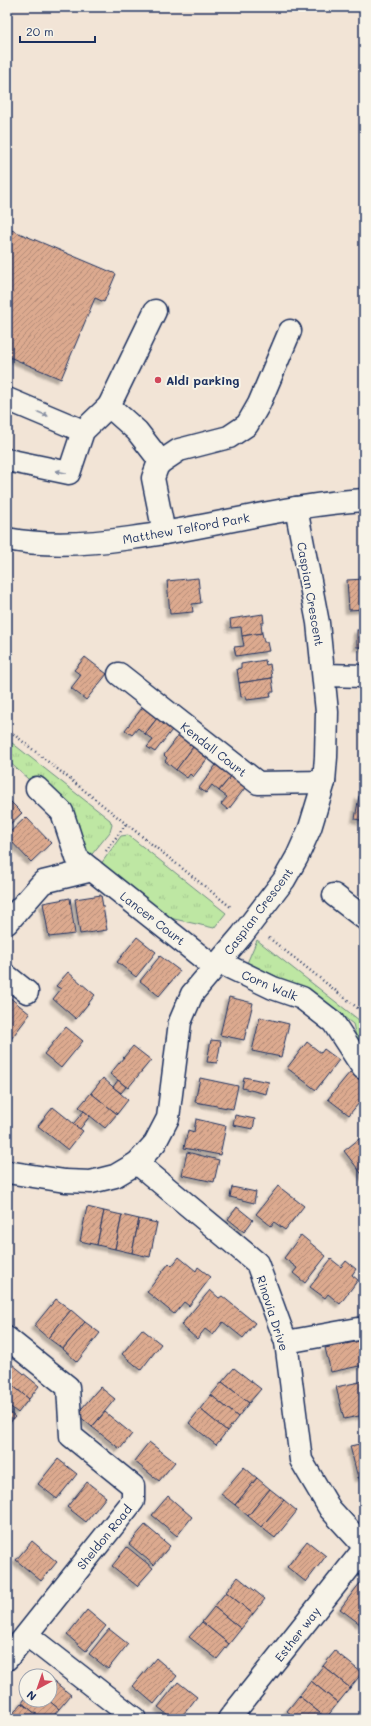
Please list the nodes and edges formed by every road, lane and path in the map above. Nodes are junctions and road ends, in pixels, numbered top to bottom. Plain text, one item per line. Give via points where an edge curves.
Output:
1 (155, 311) dead end
2 (290, 331) dead end
3 (7, 399) edge
4 (109, 406) junction
5 (83, 431) junction
6 (7, 460) edge
7 (160, 462) junction
8 (364, 500) edge
9 (296, 508) junction
10 (164, 533) junction
11 (7, 539) edge
12 (119, 674) dead end
13 (324, 675) junction
14 (364, 676) edge
15 (7, 729) edge
16 (324, 782) junction
17 (38, 788) dead end
18 (126, 824) junction
19 (92, 870) junction
20 (334, 894) dead end
21 (364, 918) edge
22 (7, 923) edge
23 (250, 923) junction
24 (217, 964) junction
25 (7, 976) edge
26 (27, 992) dead end
27 (364, 1013) edge
28 (363, 1068) dead end
29 (137, 1163) junction
30 (7, 1172) edge
31 (364, 1328) edge
32 (7, 1338) edge
33 (286, 1342) junction
34 (364, 1548) edge
35 (27, 1635) junction
36 (7, 1659) edge
37 (135, 1719) edge
38 (229, 1719) edge

1 - 4 street
2 - 7 street via 259,404 247,425 229,437 179,450
3 -> 5 street
4 - 5 street
4 - 7 street via 137,432
5 -> 6 street via 69,474
7 - 10 street via 154,472 154,478
8 - 9 street, Matthew Telford Park
9 - 10 street, Matthew Telford Park
9 - 13 street, Caspian Crescent via 318,623
10 - 11 street, Matthew Telford Park via 104,542 60,545
12 - 16 street, Kendall Court via 258,783
13 - 14 street
13 - 16 street, Caspian Crescent via 327,712
15 - 18 path
16 - 23 street, Caspian Crescent via 310,828 297,857 284,880
17 - 19 street, Lancer Court via 62,812 77,858
18 - 19 path
18 - 23 path
19 - 22 street via 44,882
19 - 24 street, Lancer Court
20 - 21 street
23 - 24 street, Caspian Crescent
23 - 27 path
24 - 28 street, Corn Walk via 302,998 333,1022
24 - 29 street, Caspian Crescent via 192,994 180,1022 168,1118 155,1143
25 - 26 street
29 - 30 street, Caspian Crescent via 115,1176 91,1182 65,1181
29 - 33 street, Rinovia Drive via 257,1263
31 - 33 street
32 - 35 street, Sheldon Road via 68,1387 70,1436 133,1486 133,1501
33 - 34 street, Rinovia Drive via 301,1460 330,1509
34 - 38 street, Esther way
35 - 36 street, Sheldon Road
35 - 37 street

